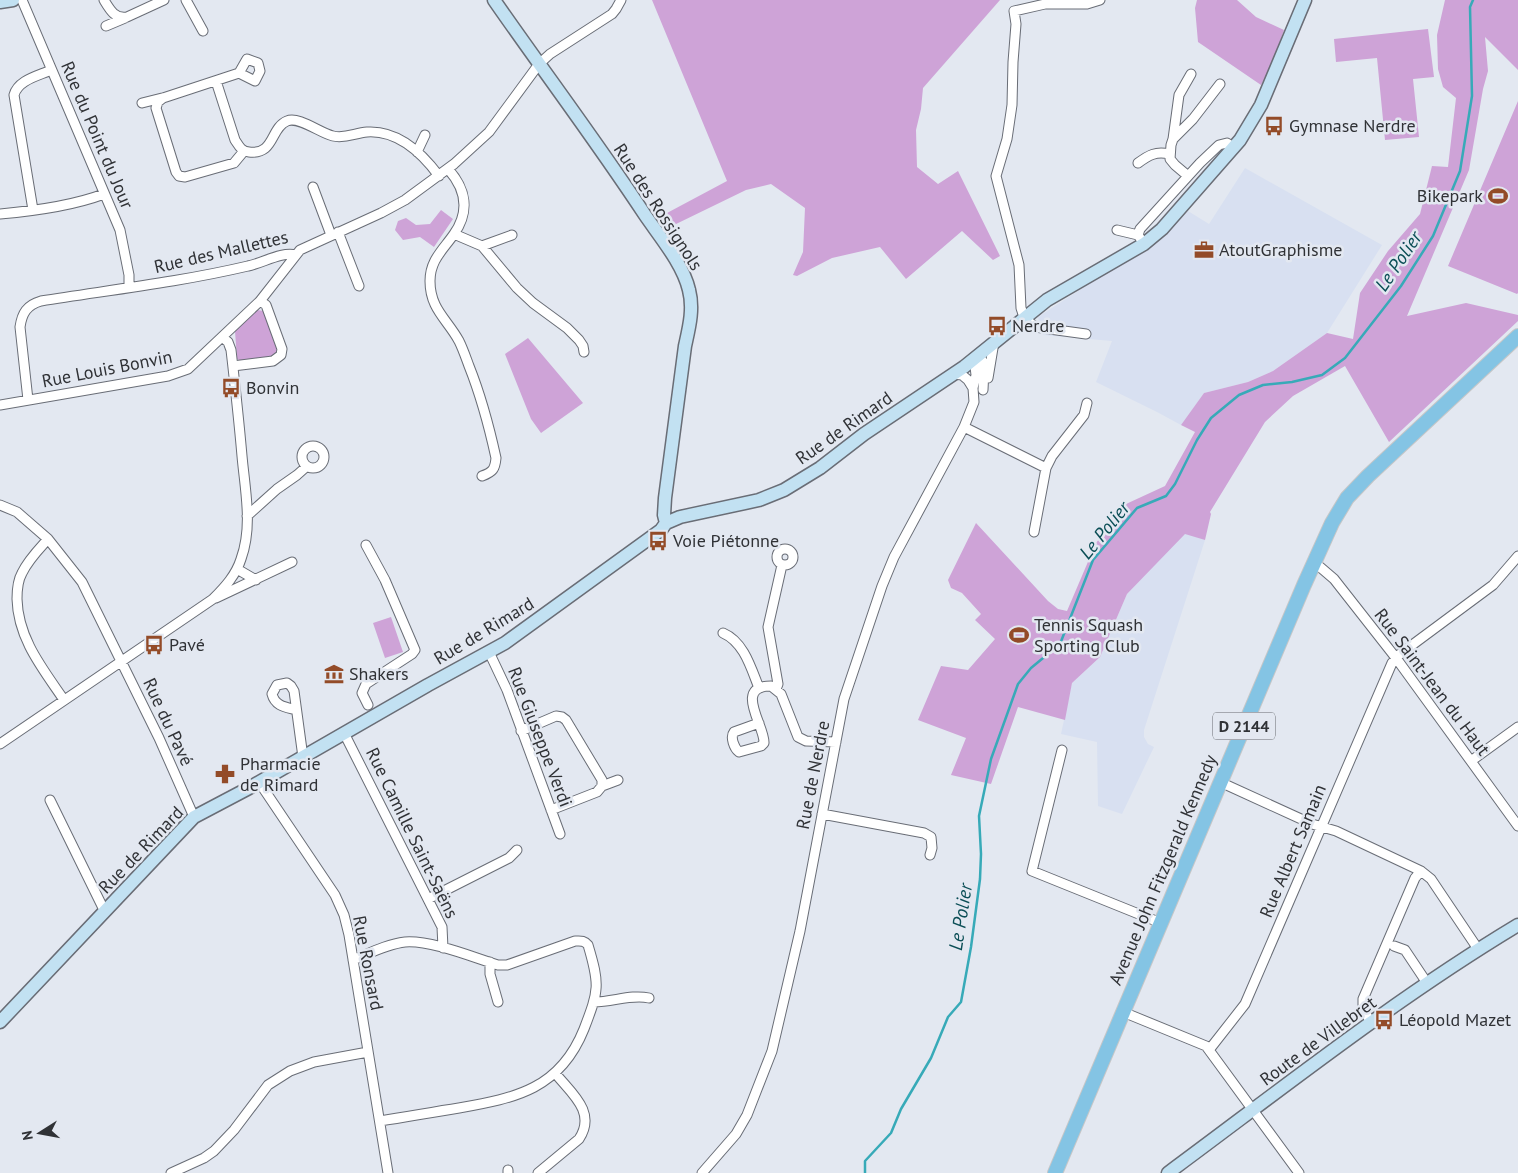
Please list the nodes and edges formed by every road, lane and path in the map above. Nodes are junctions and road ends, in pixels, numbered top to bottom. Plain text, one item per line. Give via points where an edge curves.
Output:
1 (13, 0) edge
2 (22, 0) edge
3 (104, 0) edge
4 (164, 0) edge
5 (186, 0) edge
6 (494, 0) edge
7 (621, 0) edge
8 (1011, 0) edge
9 (1100, 0) edge
10 (1305, 0) edge
11 (0, 2) edge
12 (1014, 11) junction
13 (127, 17) junction
14 (106, 26) dead end
15 (203, 31) dead end
16 (538, 64) junction
17 (51, 70) junction
18 (239, 73) dead end
19 (1191, 74) dead end
20 (216, 81) junction
21 (1220, 84) dead end
22 (163, 98) junction
23 (142, 103) dead end
24 (425, 135) dead end
25 (1173, 139) junction
26 (1233, 147) junction
27 (244, 151) junction
28 (418, 152) junction
29 (1169, 154) junction
30 (1138, 163) dead end
31 (448, 169) junction
32 (439, 176) junction
33 (1188, 176) junction
34 (313, 187) dead end
35 (104, 194) junction
36 (33, 210) junction
37 (0, 214) edge
38 (1116, 230) dead end
39 (335, 233) junction
40 (454, 234) junction
41 (512, 235) dead end
42 (1141, 239) junction
43 (482, 246) junction
44 (296, 255) junction
45 (359, 286) dead end
46 (129, 287) junction
47 (260, 301) junction
48 (1024, 317) junction
49 (1086, 334) dead end
50 (1518, 336) edge
51 (222, 337) junction
52 (994, 341) junction
53 (584, 352) dead end
54 (974, 358) junction
55 (233, 366) junction
56 (953, 374) junction
57 (973, 388) junction
58 (983, 390) junction
59 (28, 400) junction
60 (974, 402) junction
61 (1087, 403) dead end
62 (0, 405) edge
63 (964, 427) junction
64 (306, 467) dead end
65 (1046, 468) junction
66 (482, 476) dead end
67 (0, 505) edge
68 (247, 516) junction
69 (666, 523) junction
70 (1034, 532) dead end
71 (48, 538) junction
72 (366, 545) dead end
73 (1518, 556) edge
74 (292, 562) dead end
75 (782, 565) dead end
76 (1312, 565) junction
77 (237, 570) junction
78 (256, 580) junction
79 (213, 599) junction
80 (723, 634) dead end
81 (489, 652) junction
82 (1396, 658) junction
83 (122, 660) junction
84 (760, 688) junction
85 (776, 689) junction
86 (64, 700) junction
87 (368, 705) dead end
88 (296, 710) dead end
89 (758, 723) dead end
90 (1518, 728) edge
91 (521, 731) junction
92 (344, 734) junction
93 (836, 742) junction
94 (0, 744) edge
95 (1062, 750) dead end
96 (303, 757) junction
97 (1471, 762) junction
98 (618, 780) dead end
99 (259, 782) junction
100 (1220, 782) junction
101 (602, 786) junction
102 (50, 800) dead end
103 (551, 810) junction
104 (822, 814) junction
105 (194, 817) junction
106 (1518, 826) edge
107 (1322, 827) junction
108 (560, 834) dead end
109 (517, 850) dead end
110 (930, 855) dead end
111 (1421, 871) junction
112 (428, 900) junction
113 (105, 912) junction
114 (1161, 923) junction
115 (1518, 925) edge
116 (1394, 946) dead end
117 (443, 948) junction
118 (1478, 949) junction
119 (354, 960) junction
120 (490, 962) junction
121 (1428, 983) junction
122 (648, 998) dead end
123 (498, 1002) dead end
124 (594, 1002) junction
125 (1123, 1012) junction
126 (0, 1022) edge
127 (1371, 1023) junction
128 (1209, 1050) junction
129 (368, 1052) junction
130 (555, 1073) junction
131 (1253, 1110) junction
132 (380, 1121) junction
133 (171, 1173) edge
134 (388, 1173) edge
135 (538, 1173) edge
136 (702, 1173) edge
137 (1055, 1173) edge
138 (1168, 1173) edge
139 (1299, 1173) edge

1 - 11 street
2 - 17 street, Rue du Point du Jour
3 - 13 street via 115,16
4 - 13 street
5 - 15 street
6 - 16 street, Rue des Rossignols
7 - 16 street, Rue des Mallettes via 612,14
8 - 12 street
9 - 12 street via 1087,4 1045,4
10 - 26 street, Rue de Rimard via 1261,104
12 - 48 street via 1012,106 996,176 1019,265
13 - 14 street
16 - 31 street, Rue des Mallettes via 489,132
16 - 69 street, Rue des Rossignols via 648,220 684,274 690,291 689,325 665,498
17 - 35 street, Rue du Point du Jour
17 - 36 street via 20,84 14,95
18 - 20 street
19 - 25 street via 1179,95
20 - 22 street
20 - 27 street via 235,140
21 - 25 street
22 - 23 street
22 - 27 street via 156,108 179,176 234,163
24 - 28 street
25 - 29 street
26 - 33 street via 1227,143 1219,145
26 - 42 street, Rue de Rimard via 1162,229
27 - 28 street via 266,148 280,126 298,120 334,137 366,132 392,136
28 - 32 street
29 - 30 street via 1160,152
29 - 33 street via 1175,166
31 - 32 street, Rue des Mallettes
31 - 40 street via 461,187 464,200 464,211
32 - 39 street, Rue des Mallettes via 405,200
33 - 42 street via 1140,229
34 - 39 street
35 - 36 street
35 - 46 street, Rue du Point du Jour via 120,230
36 - 37 street
38 - 42 street
39 - 44 street, Rue des Mallettes via 307,245
39 - 45 street
40 - 43 street
40 - 66 street via 431,267 431,294 438,312 459,341 481,394 496,458 492,472
41 - 43 street
42 - 48 street, Rue de Rimard
43 - 53 street via 517,288 567,328 583,346
44 - 46 street, Rue des Mallettes
44 - 47 street, Rue Louis Bonvin
46 - 59 street, Rue des Mallettes via 40,301 26,309 20,327
47 - 51 street, Rue Louis Bonvin
47 - 55 street via 266,305 282,349 281,355 273,361
48 - 49 street via 1035,327
48 - 52 street, Rue de Rimard
50 - 76 main road, Avenue John Fitzgerald Kennedy / D 2144 via 1347,498
51 - 55 street via 228,342
51 - 59 street, Rue Louis Bonvin via 180,373
52 - 54 street, Rue de Rimard
52 - 58 street via 989,375
54 - 56 street, Rue de Rimard
54 - 57 street, Rue de Nerdre via 976,374
54 - 58 street via 982,360
55 - 68 street
56 - 57 street via 962,375
56 - 69 street, Rue de Rimard via 784,490 759,500
57 - 60 street, Rue de Nerdre
58 - 60 street
59 - 62 street
60 - 63 street, Rue de Nerdre
61 - 65 street via 1084,415
63 - 65 street
63 - 93 street, Rue de Nerdre via 894,557 882,586 850,676
64 - 68 street
65 - 70 street
67 - 71 street, Rue du Pavé via 17,512
68 - 77 street via 247,537
69 - 81 street, Rue de Rimard via 661,530 550,611
71 - 83 street, Rue du Pavé via 82,582
71 - 86 street via 21,574 17,591 18,610 30,647
72 - 87 street via 415,650 366,684 362,693
73 - 82 street via 1493,585
74 - 78 street
75 - 85 street via 768,627 778,684
76 - 82 street, Rue Saint-Jean du Haut via 1320,567 1334,579
76 - 100 main road, Avenue John Fitzgerald Kennedy / D 2144
77 - 78 street
77 - 79 street
78 - 79 street
79 - 83 street
80 - 84 street via 732,637 742,649
81 - 91 street, Rue Giuseppe Verdi
81 - 92 street, Rue de Rimard
82 - 97 street, Rue Saint-Jean du Haut
82 - 107 street, Rue Albert Samain
83 - 86 street
83 - 105 street, Rue du Pavé
84 - 85 street via 771,686
84 - 89 street via 754,692 752,703
85 - 93 street via 798,737 806,741
86 - 94 street
88 - 96 street
90 - 97 street
91 - 101 street via 562,716 602,780
91 - 103 street, Rue Giuseppe Verdi
92 - 96 street, Rue de Rimard
92 - 112 street, Rue Camille Saint-Saëns
93 - 104 street, Rue de Nerdre
95 - 114 street via 1032,871
96 - 99 street, Rue de Rimard
97 - 106 street, Rue Saint-Jean du Haut
98 - 101 street
99 - 105 street, Rue de Rimard
99 - 119 street, Rue Ronsard via 335,895 344,915
100 - 107 street
100 - 114 main road, Avenue John Fitzgerald Kennedy / D 2144
101 - 103 street via 597,792
102 - 113 street
103 - 108 street, Rue Giuseppe Verdi
104 - 110 street via 924,832 933,843
104 - 136 street, Rue de Nerdre via 800,932 772,1051 747,1115 736,1134
105 - 113 street, Rue de Rimard
107 - 111 street
107 - 128 street, Rue Albert Samain via 1245,1004
109 - 112 street via 509,858
111 - 118 street via 1431,879
111 - 127 street via 1415,878 1363,999 1363,1008
112 - 117 street, Rue Camille Saint-Saëns via 442,927
113 - 126 street, Rue de Rimard
114 - 125 main road, Avenue John Fitzgerald Kennedy / D 2144
115 - 118 street, Route de Villebret
116 - 121 street via 1405,950
117 - 119 street via 405,942
117 - 120 street
118 - 121 street, Route de Villebret
119 - 129 street, Rue Ronsard
120 - 123 street
120 - 124 street via 507,965 575,941 586,941 596,972
121 - 127 street, Route de Villebret
122 - 124 street via 638,995
124 - 130 street via 573,1053
125 - 128 street
125 - 137 main road, Avenue John Fitzgerald Kennedy / D 2144
127 - 131 street, Route de Villebret
128 - 131 street
129 - 132 street, Rue Ronsard
129 - 133 street via 314,1062 290,1071 268,1085 214,1151
130 - 132 street via 532,1088 505,1099
130 - 135 street via 583,1108 586,1123 579,1140
131 - 138 street, Route de Villebret
131 - 139 street
132 - 134 street, Rue Ronsard

